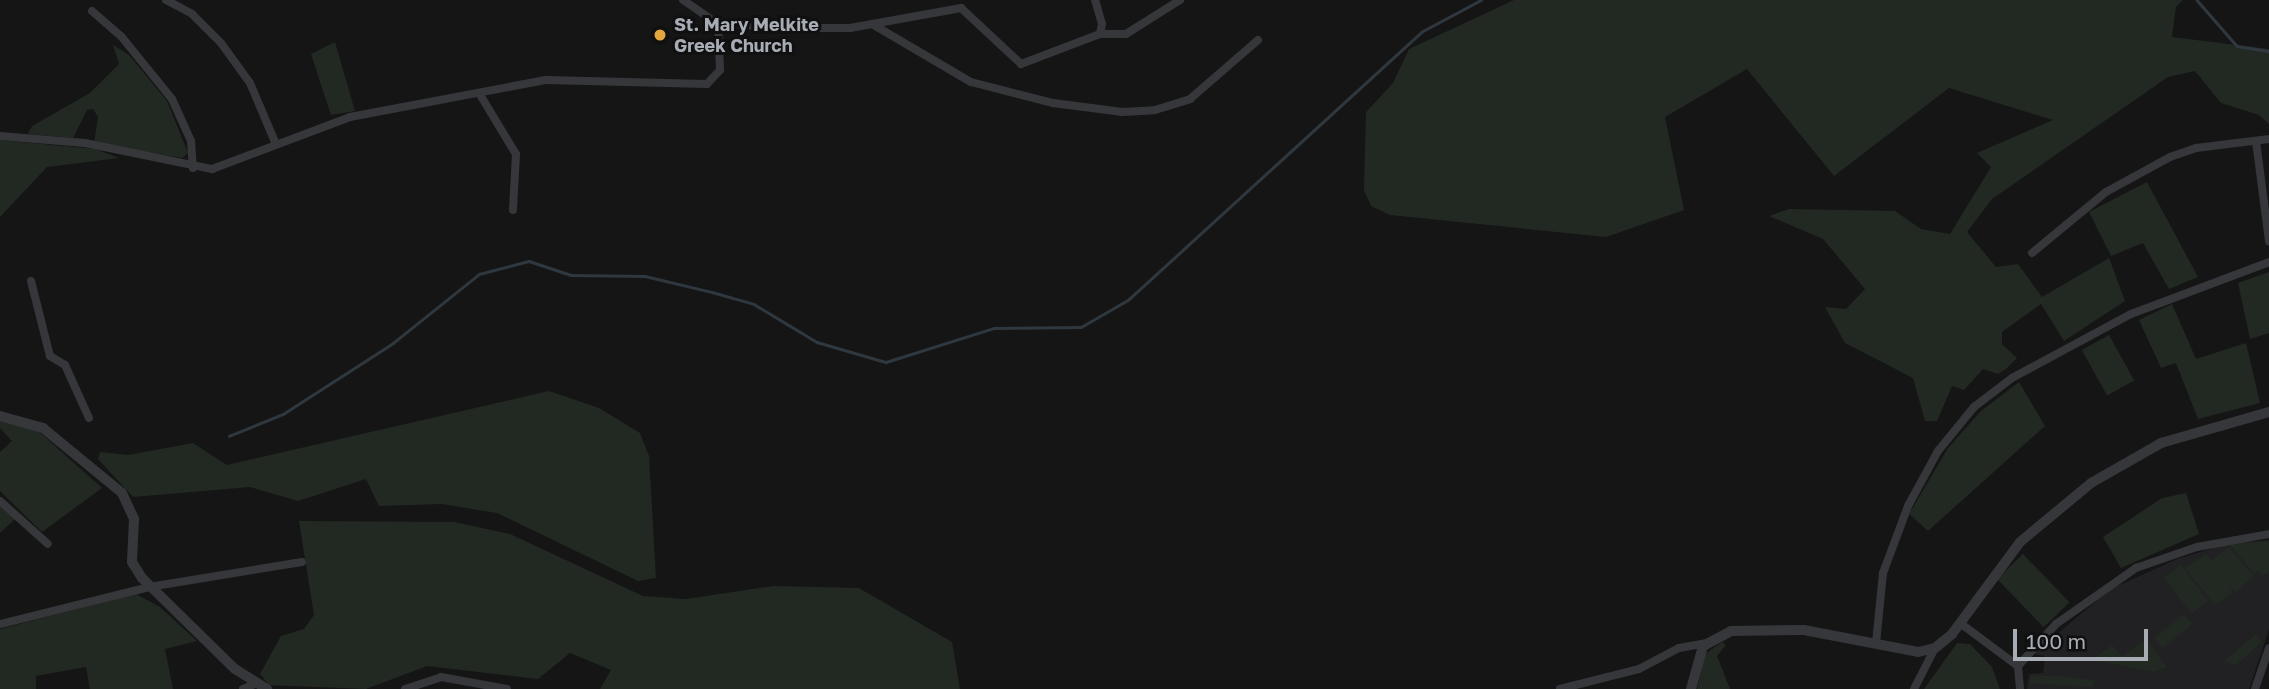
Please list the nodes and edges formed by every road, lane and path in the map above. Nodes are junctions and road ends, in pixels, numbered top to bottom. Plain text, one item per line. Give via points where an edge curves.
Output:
1 (166, 0) edge
2 (683, 0) edge
3 (961, 0) edge
4 (1095, 0) edge
5 (1180, 0) edge
6 (965, 9) junction
7 (92, 11) dead end
8 (718, 24) junction
9 (872, 24) junction
10 (1100, 34) junction
11 (1258, 40) dead end
12 (479, 93) junction
13 (0, 136) edge
14 (2269, 139) edge
15 (2256, 141) junction
16 (275, 142) junction
17 (193, 168) junction
18 (513, 210) dead end
19 (2269, 241) edge
20 (2032, 253) dead end
21 (2269, 262) edge
22 (31, 281) dead end
23 (2269, 412) edge
24 (0, 416) edge
25 (89, 418) dead end
26 (0, 501) edge
27 (2269, 534) edge
28 (48, 544) dead end
29 (302, 562) dead end
30 (149, 587) junction
31 (1961, 623) junction
32 (0, 624) edge
33 (1706, 643) junction
34 (1877, 643) junction
35 (1935, 648) junction
36 (2269, 648) edge
37 (2267, 662) edge
38 (2018, 666) junction
39 (256, 684) junction
40 (243, 689) edge
41 (267, 689) edge
42 (405, 689) edge
43 (508, 689) edge
44 (1560, 689) edge
45 (1691, 689) edge
46 (1914, 689) edge
47 (2020, 689) edge
48 (2255, 689) edge

1 - 16 street via 192,14 221,43 250,83
2 - 8 street
3 - 6 street
4 - 10 street
5 - 10 street via 1126,34
6 - 9 street
6 - 10 street via 1017,64
7 - 17 street via 121,36 172,99 191,141
8 - 9 street via 836,28
8 - 12 street via 720,70 707,84 570,77
9 - 11 street via 971,82 1053,103 1122,112 1155,110 1190,99
12 - 16 street via 350,117
12 - 18 street via 516,155
13 - 17 street via 85,143
14 - 15 street
15 - 19 street
15 - 20 street via 2196,148 2146,169 2098,197
16 - 17 street via 228,166
21 - 34 street via 2131,314 2012,378 1973,407 1938,451 1908,506 1883,573
22 - 25 street via 50,356 65,365
23 - 31 street via 2168,440 2098,478 2020,542
24 - 30 street via 43,428 122,493 134,519 132,562
26 - 28 street
27 - 38 street via 2197,547 2136,568 2063,618
29 - 30 street
30 - 32 street
30 - 39 street
31 - 35 street
31 - 38 street
33 - 34 street via 1731,631 1763,628
33 - 44 street via 1679,648 1639,669
33 - 45 street via 1695,661
34 - 35 street via 1918,652
35 - 46 street
36 - 37 street
37 - 48 street
38 - 47 street
39 - 40 street
39 - 41 street
42 - 43 street via 430,678 452,677

